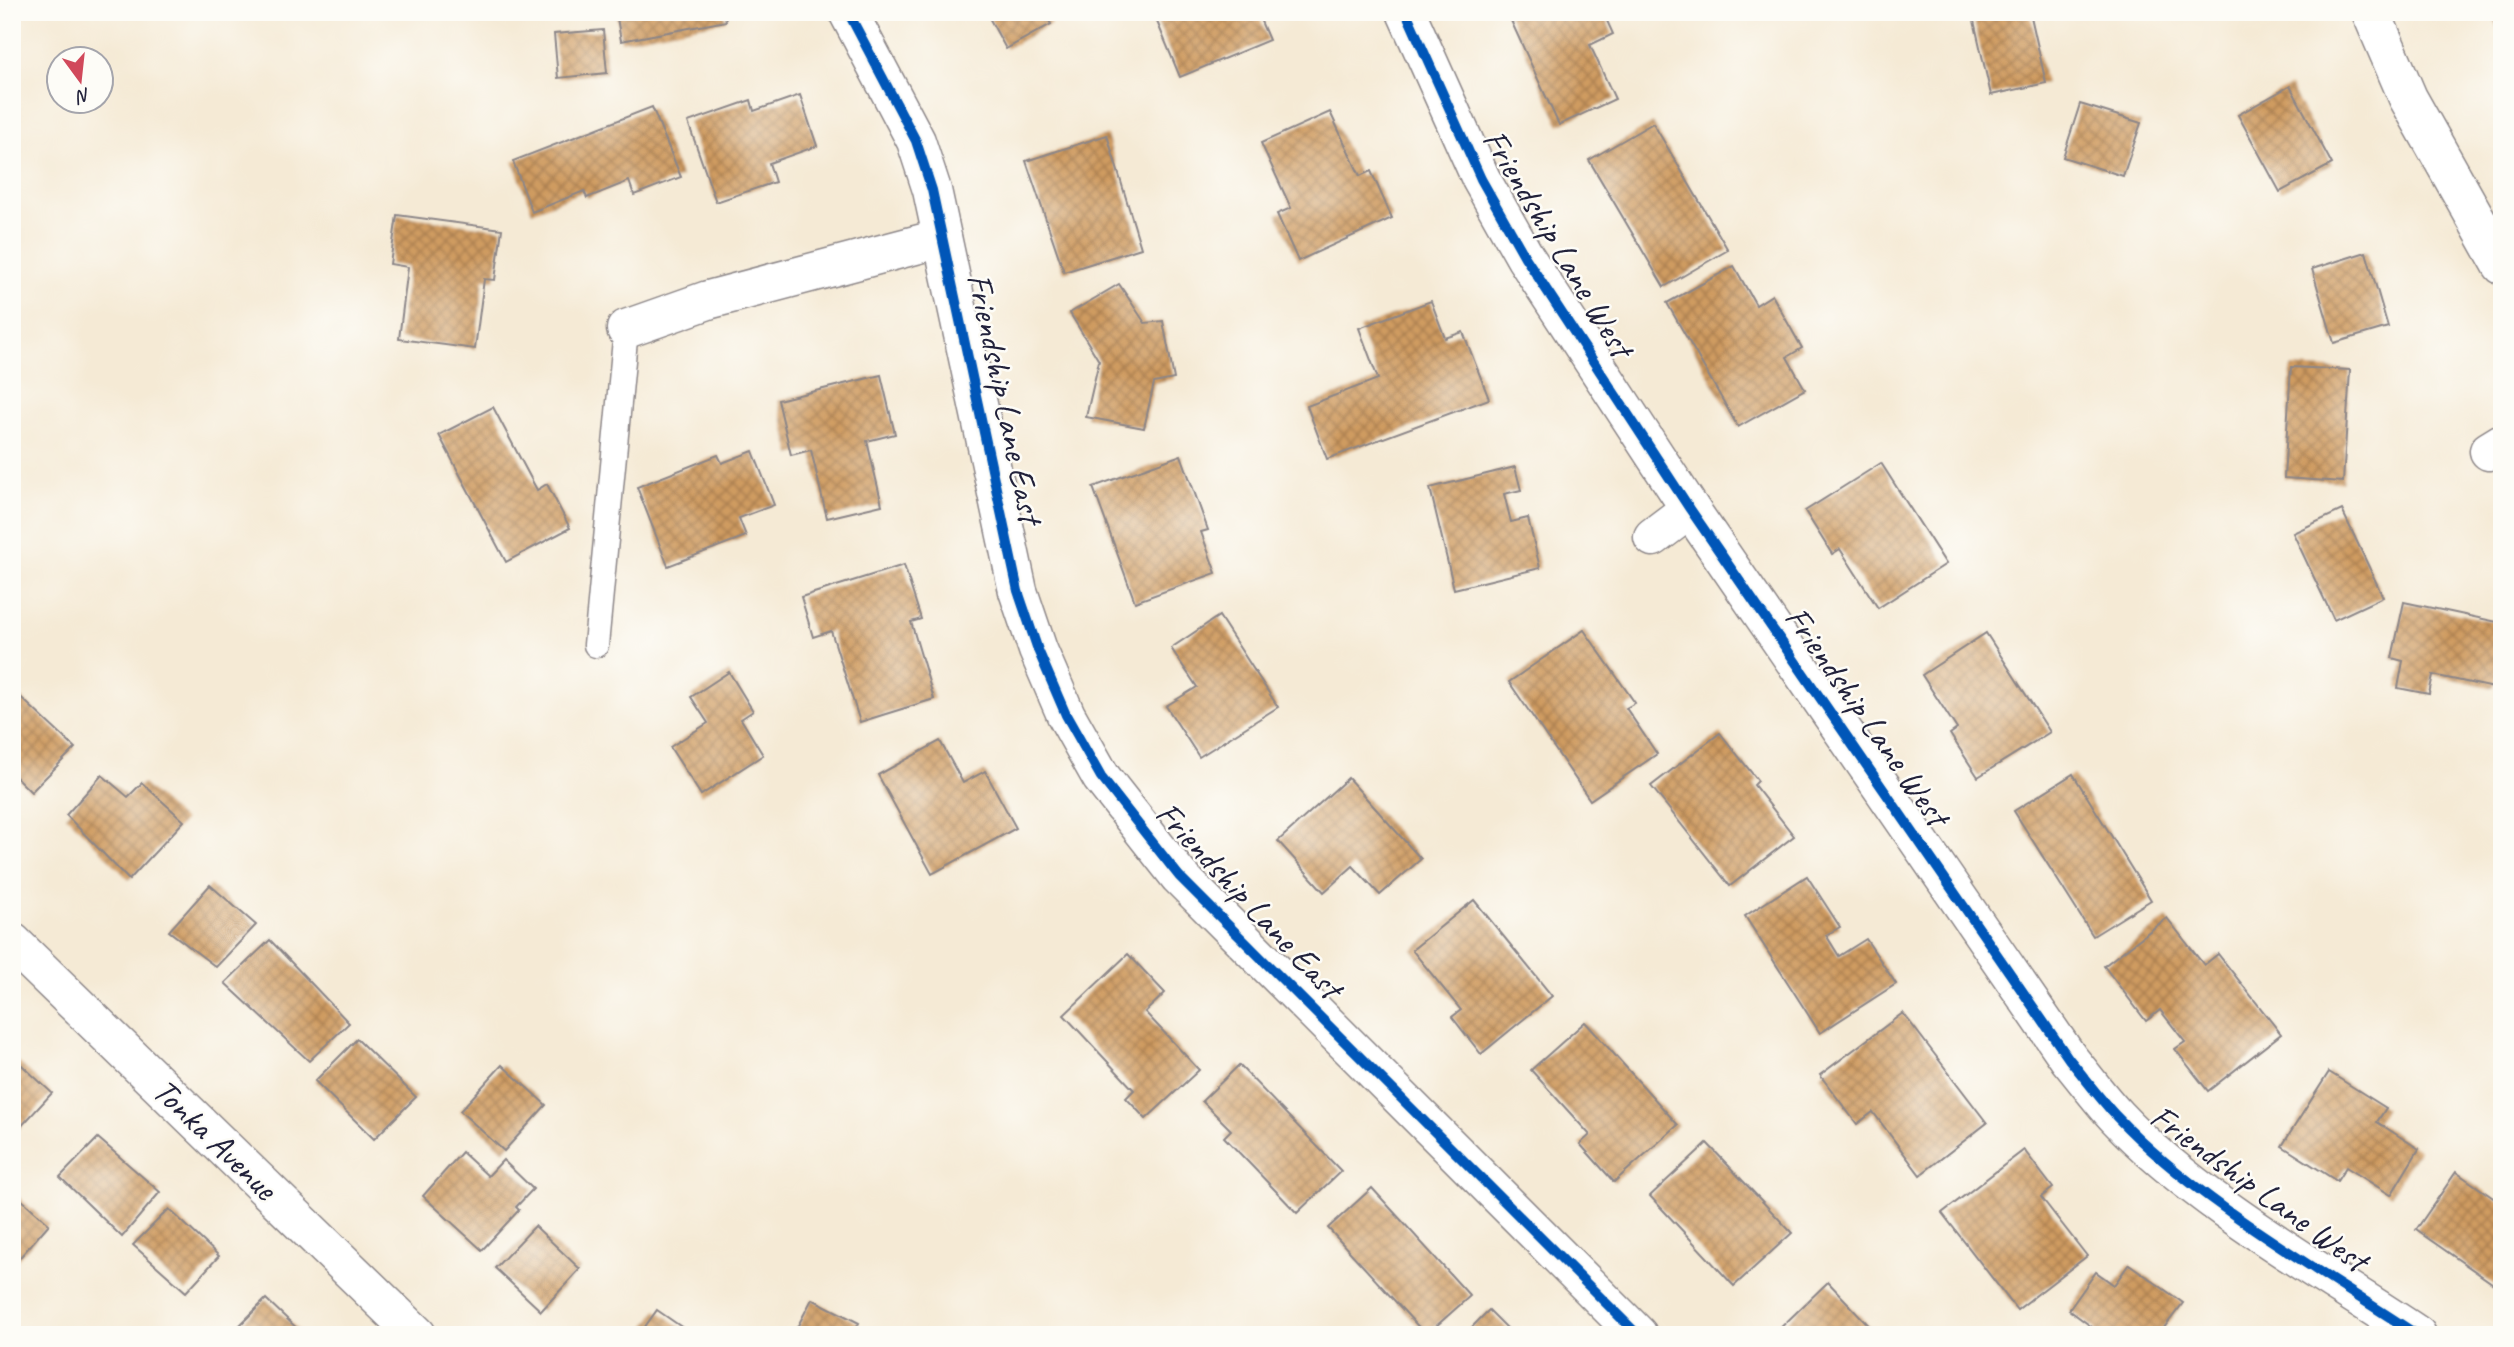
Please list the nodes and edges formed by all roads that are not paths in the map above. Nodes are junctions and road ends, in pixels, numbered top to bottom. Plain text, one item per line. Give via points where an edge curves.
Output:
1 (848, 12) edge
2 (1406, 12) edge
3 (2371, 12) edge
4 (942, 239) junction
5 (2502, 265) edge
6 (626, 329) joint
7 (1690, 509) junction
8 (1653, 537) dead end
9 (596, 645) dead end
10 (12, 942) edge
11 (417, 1335) edge
12 (1638, 1335) edge
13 (2417, 1335) edge

1 - 4 street, Friendship Lane East via 916,141
2 - 7 street, Friendship Lane West via 1481,179 1525,257
3 - 5 street via 2408,98
4 - 6 street, Friendship Lane East via 708,300
4 - 12 street, Friendship Lane East via 1018,591 1066,716 1101,777 1179,876
6 - 9 lane
7 - 8 street
7 - 13 street, Friendship Lane West via 2069,1059 2117,1117 2235,1214
10 - 11 street, Tonka Avenue

